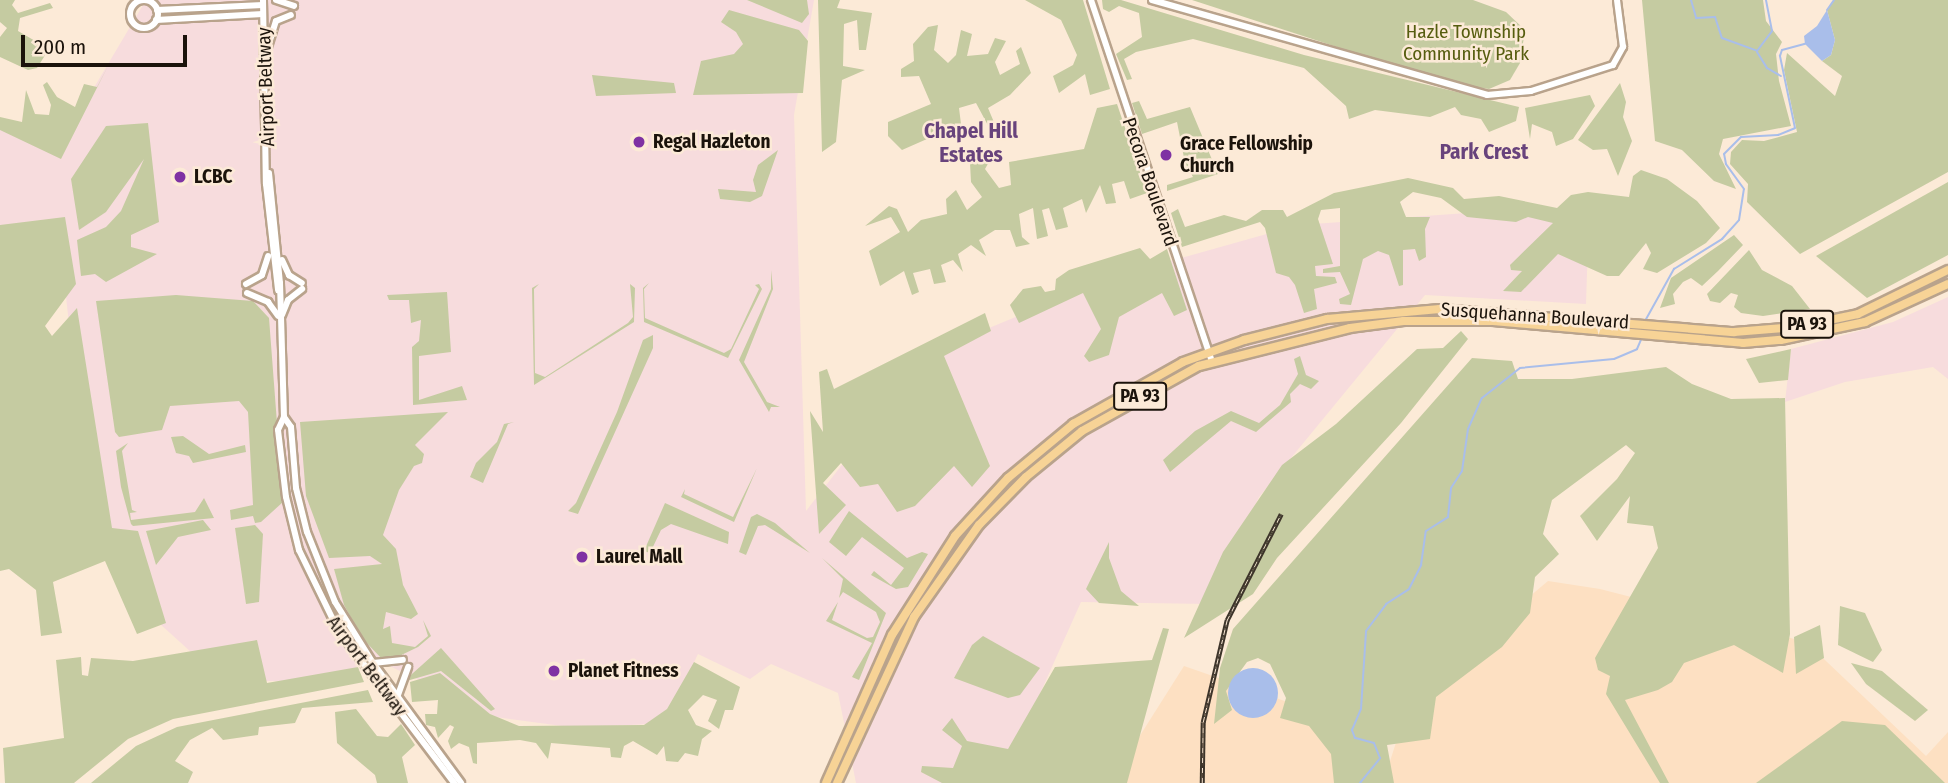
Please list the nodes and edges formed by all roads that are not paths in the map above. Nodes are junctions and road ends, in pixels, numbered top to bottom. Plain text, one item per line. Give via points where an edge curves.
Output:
1 (125, 0) edge
2 (276, 0) edge
3 (1091, 0) edge
4 (1152, 0) edge
5 (1617, 0) edge
6 (137, 1) edge
7 (263, 3) edge
8 (294, 6) dead end
9 (230, 7) junction
10 (131, 9) junction
11 (157, 10) junction
12 (263, 14) junction
13 (291, 15) dead end
14 (205, 16) junction
15 (156, 20) junction
16 (264, 62) junction
17 (269, 173) junction
18 (269, 230) junction
19 (277, 232) junction
20 (1948, 270) edge
21 (246, 284) dead end
22 (1948, 284) edge
23 (278, 290) junction
24 (247, 292) dead end
25 (280, 320) junction
26 (1208, 352) junction
27 (1212, 362) junction
28 (284, 417) junction
29 (403, 660) dead end
30 (373, 663) junction
31 (408, 667) dead end
32 (398, 695) junction
33 (454, 783) edge
34 (461, 783) edge
35 (826, 783) edge
36 (837, 783) edge

1 - 10 street
2 - 8 street
3 - 26 street, Pecora Boulevard
4 - 5 street via 1487,96 1531,91 1613,65 1623,47
6 - 10 street
6 - 11 street via 148,1
7 - 9 street
7 - 12 street, Airport Beltway
9 - 11 street
9 - 14 street
10 - 15 street via 137,27 149,27
11 - 15 street
12 - 14 street
12 - 16 street, Airport Beltway
13 - 16 street via 276,21
14 - 15 street
16 - 17 street, Airport Beltway
17 - 18 street, Airport Beltway
17 - 19 street, Airport Beltway
18 - 21 street via 267,268
18 - 23 street, Airport Beltway
19 - 23 street, Airport Beltway
19 - 25 street via 284,269 302,286 288,300
20 - 26 highway, Susquehanna Boulevard / PA 93 via 1858,314 1796,327 1734,332 1483,309 1404,311 1327,319
22 - 27 highway, Susquehanna Boulevard / PA 93 via 1887,314 1834,331 1743,343 1493,321 1404,321 1350,328
23 - 25 street, Airport Beltway
24 - 25 street via 268,302
25 - 28 street, Airport Beltway
26 - 27 street, Pecora Boulevard
26 - 35 highway, Susquehanna Boulevard / PA 93 via 1153,376 1073,424 982,505 949,543 905,612
27 - 36 highway, Susquehanna Boulevard / PA 93 via 1133,400 1082,432 1026,477 978,525 914,617
28 - 30 street, Airport Beltway via 291,427 296,488 314,553 335,602
28 - 33 street, Airport Beltway via 278,430 286,497 311,580 348,646
29 - 30 street
30 - 32 street, Airport Beltway
31 - 32 street
32 - 34 street, Airport Beltway

